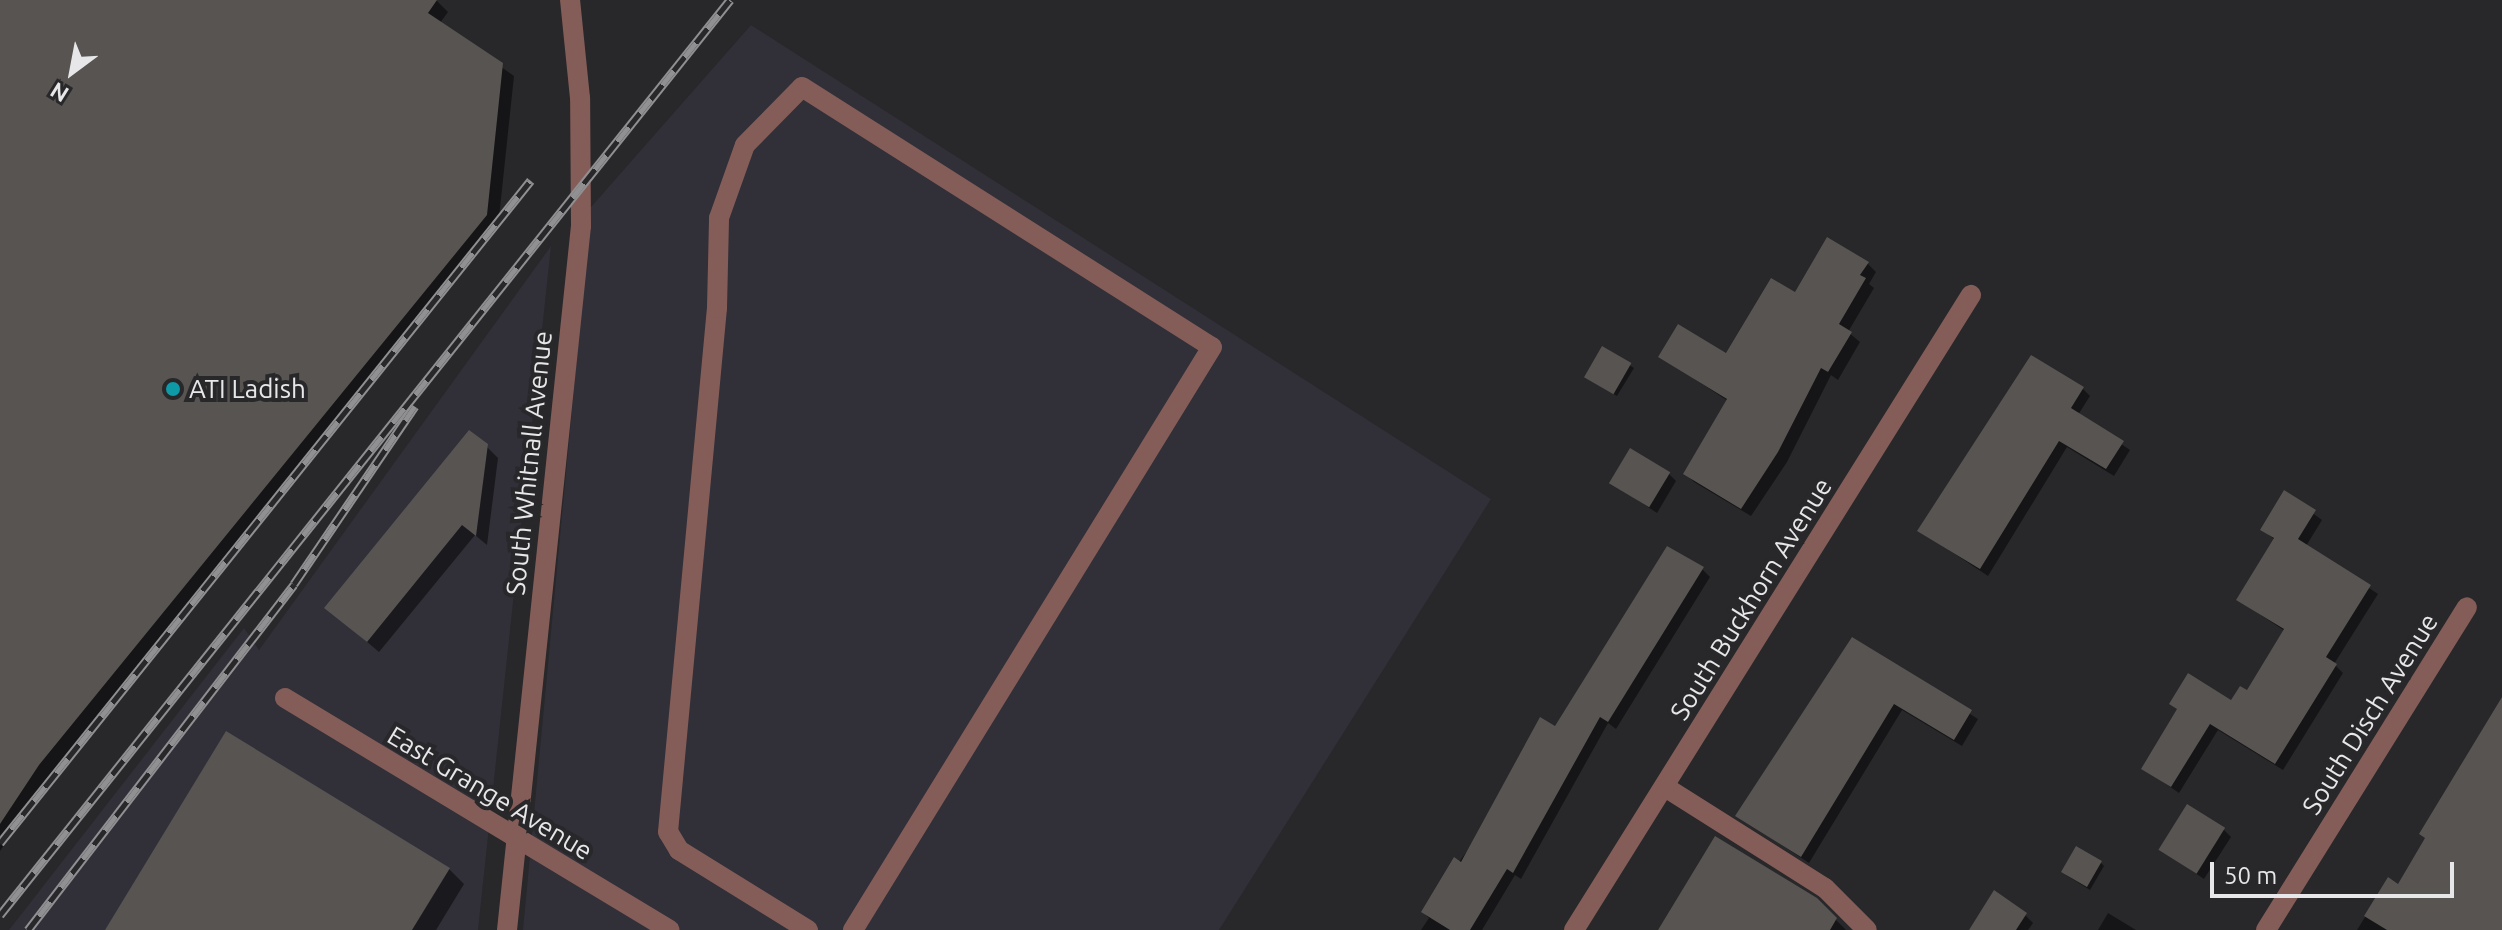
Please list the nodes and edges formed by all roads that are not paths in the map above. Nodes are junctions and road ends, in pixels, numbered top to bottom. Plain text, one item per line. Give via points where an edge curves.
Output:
1 (570, 0) edge
2 (1971, 295) dead end
3 (2467, 607) dead end
4 (285, 698) dead end
5 (1665, 787) junction
6 (515, 840) junction
7 (1868, 928) edge
8 (507, 930) edge
9 (669, 930) edge
10 (808, 930) edge
11 (853, 930) edge
12 (1574, 930) edge
13 (2266, 930) edge

1 - 6 street, South Whitnall Avenue via 580,98 581,226
2 - 5 street, South Buckhorn Avenue
3 - 13 street, South Disch Avenue
4 - 6 street, East Grange Avenue
5 - 7 street via 1825,888
5 - 12 street, South Buckhorn Avenue
6 - 8 street, South Whitnall Avenue
6 - 9 street, East Grange Avenue
10 - 11 street via 679,850 668,832 717,308 719,218 745,145 802,87 1212,347

